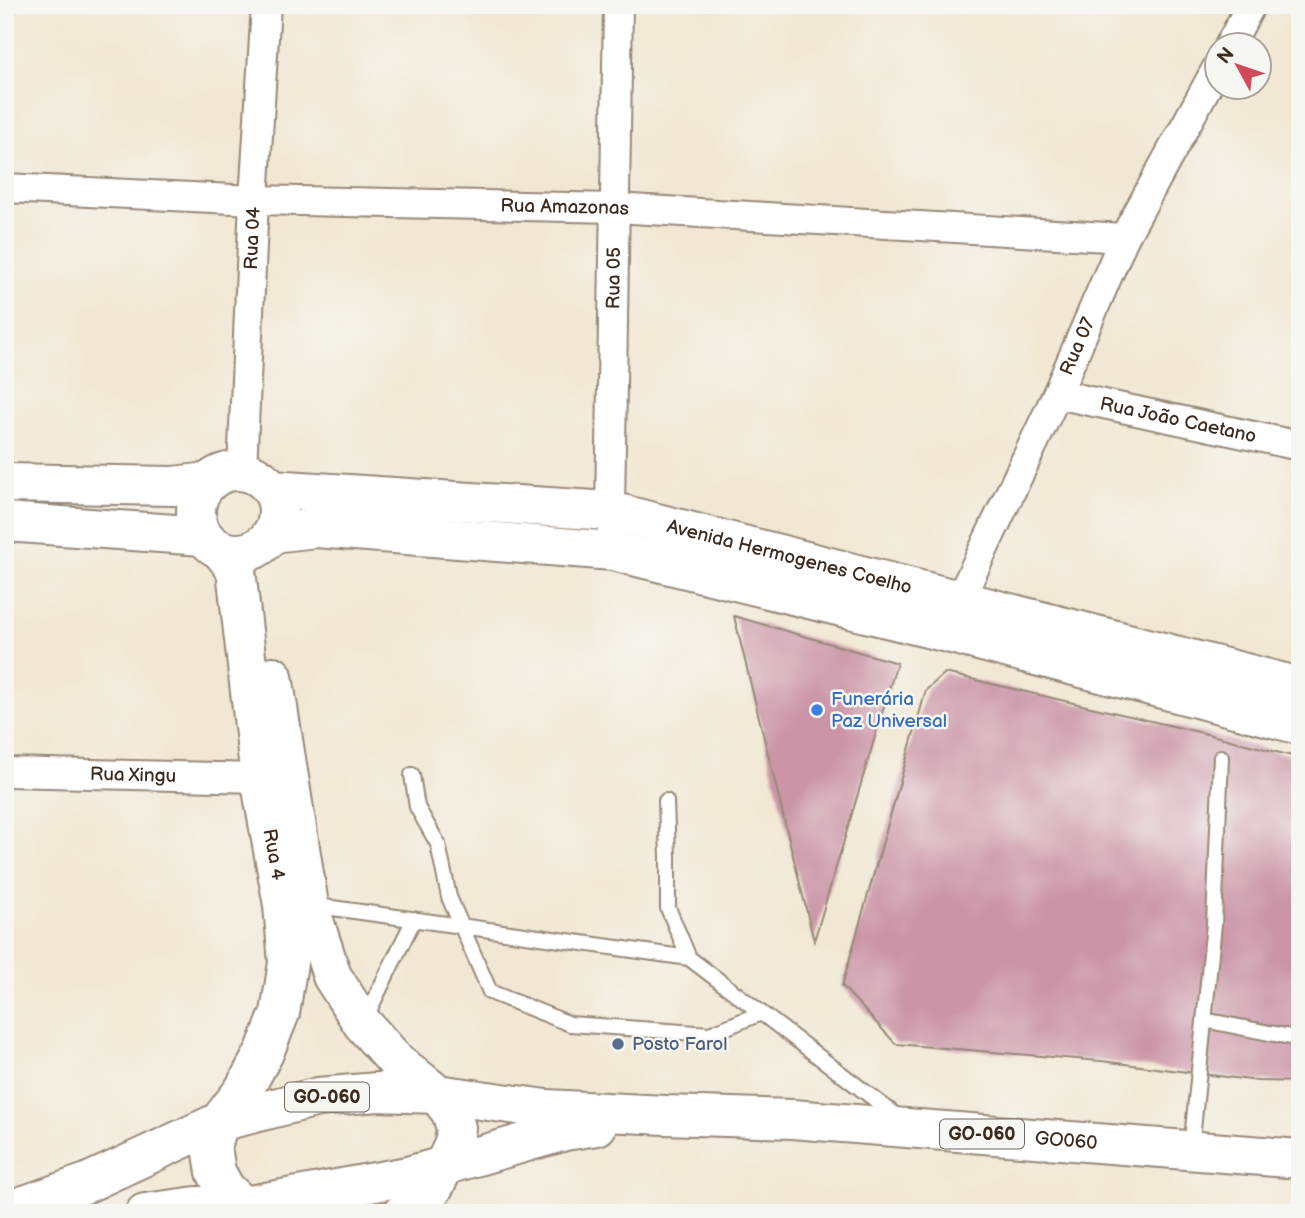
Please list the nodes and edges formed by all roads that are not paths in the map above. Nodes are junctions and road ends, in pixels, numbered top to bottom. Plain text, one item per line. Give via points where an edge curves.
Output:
1 (266, 5) edge
2 (618, 5) edge
3 (1251, 5) edge
4 (1237, 32) edge
5 (1204, 90) edge
6 (5, 188) edge
7 (254, 200) junction
8 (615, 208) junction
9 (1124, 238) junction
10 (1057, 394) junction
11 (1300, 446) edge
12 (224, 482) junction
13 (5, 483) edge
14 (610, 511) junction
15 (5, 522) edge
16 (268, 538) junction
17 (613, 551) junction
18 (220, 552) junction
19 (953, 617) junction
20 (1226, 687) junction
21 (1300, 687) edge
22 (1300, 725) edge
23 (1221, 757) dead end
24 (5, 772) edge
25 (412, 775) dead end
26 (260, 778) junction
27 (666, 801) dead end
28 (296, 905) junction
29 (414, 919) junction
30 (460, 926) junction
31 (689, 958) junction
32 (761, 1013) junction
33 (1204, 1020) junction
34 (362, 1023) junction
35 (1300, 1040) edge
36 (437, 1094) junction
37 (665, 1115) junction
38 (219, 1122) junction
39 (913, 1129) junction
40 (1191, 1150) junction
41 (1297, 1161) edge
42 (444, 1165) junction
43 (250, 1210) edge
44 (5, 1212) edge
45 (145, 1213) edge
46 (403, 1213) edge

1 - 7 street, Rua 04
2 - 8 street, Rua 05
3 - 4 street
5 - 9 street, Rua 07
6 - 7 street, Rua Amazonas
7 - 8 street, Rua Amazonas
7 - 12 street, Rua 04
8 - 9 street, Rua Amazonas
8 - 14 street, Rua 05
9 - 10 street, Rua 07
10 - 11 street, Rua João Caetano
10 - 19 street, Rua 07
12 - 13 main road, Avenida Hermogenes Coelho
12 - 14 main road, Avenida Hermogenes Coelho
12 - 16 main road via 276,499 276,522
12 - 18 main road via 201,491 195,514 198,525
14 - 17 street, Rua 05
14 - 19 main road, Avenida Hermogenes Coelho
15 - 18 main road
16 - 17 main road, Avenida Hermogenes Coelho via 316,528
16 - 18 main road via 244,553
16 - 28 main road, Rua 4 via 258,575
17 - 19 main road, Avenida Hermogenes Coelho
18 - 26 main road, Rua 4
19 - 20 main road, Avenida Hermogenes Coelho
20 - 21 main road, Avenida Hermogenes Coelho
20 - 22 main road, Avenida Hermogenes Coelho
23 - 33 lane via 1214,924
24 - 26 street, Rua Xingu
25 - 30 lane via 417,807 438,844
26 - 28 main road, Rua 4
27 - 31 lane via 668,908
28 - 29 lane
28 - 34 main road
28 - 38 main road, Rua 4 via 280,1013 243,1091
29 - 30 lane
29 - 34 lane
30 - 31 lane
30 - 32 lane via 490,992 570,1024 710,1034
31 - 32 lane
32 - 39 lane
33 - 35 lane
33 - 40 lane
34 - 36 main road via 396,1061
36 - 37 main road, GO-060 via 546,1109
36 - 38 main road, GO-060 via 318,1097
36 - 42 main road via 456,1128
37 - 39 main road, GO060 / GO-060
37 - 42 main road, GO-060 via 565,1131
38 - 43 main road via 212,1147 216,1172 226,1190
38 - 44 main road, GO-060 via 87,1183
39 - 40 main road, GO060 / GO-060
40 - 41 main road, GO060 / GO-060
42 - 43 main road, GO-060
42 - 46 main road via 429,1195
43 - 45 main road, GO-060 via 196,1206

